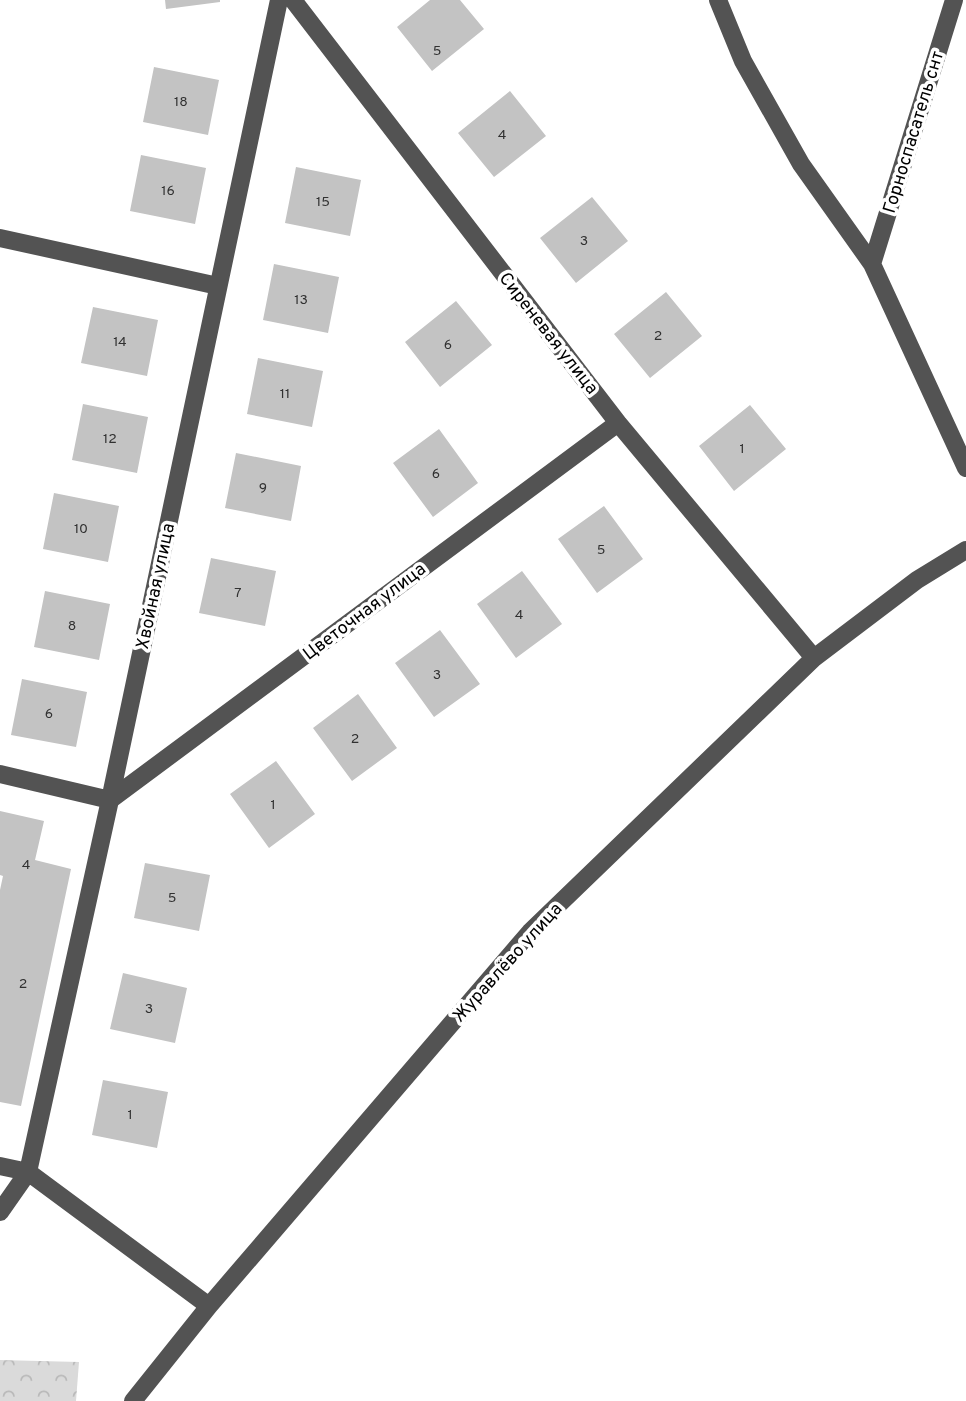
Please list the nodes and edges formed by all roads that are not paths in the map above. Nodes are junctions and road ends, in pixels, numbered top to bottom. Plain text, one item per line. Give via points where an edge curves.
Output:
1 (279, 0) edge
2 (293, 0) edge
3 (718, 0) edge
4 (954, 0) edge
5 (0, 238) edge
6 (872, 264) junction
7 (218, 286) junction
8 (618, 423) junction
9 (966, 468) edge
10 (966, 550) edge
11 (814, 658) junction
12 (0, 774) edge
13 (110, 800) junction
14 (0, 1166) edge
15 (28, 1172) junction
16 (0, 1212) edge
17 (209, 1306) junction
18 (133, 1401) edge

1 - 7 street, Хвойная улица
2 - 8 street, Сиреневая улица
3 - 6 street via 743,61 801,164
4 - 6 street, Горноспасатель снт
5 - 7 street
6 - 9 street
7 - 13 street, Хвойная улица
8 - 11 street, Сиреневая улица
8 - 13 street, Цветочная улица
10 - 11 street, Журавлёво улица via 917,580
11 - 17 street, Журавлёво улица via 530,932
12 - 13 street
13 - 15 street, Хвойная улица
14 - 15 street
15 - 16 street
15 - 17 street
17 - 18 street, Журавлёво улица

